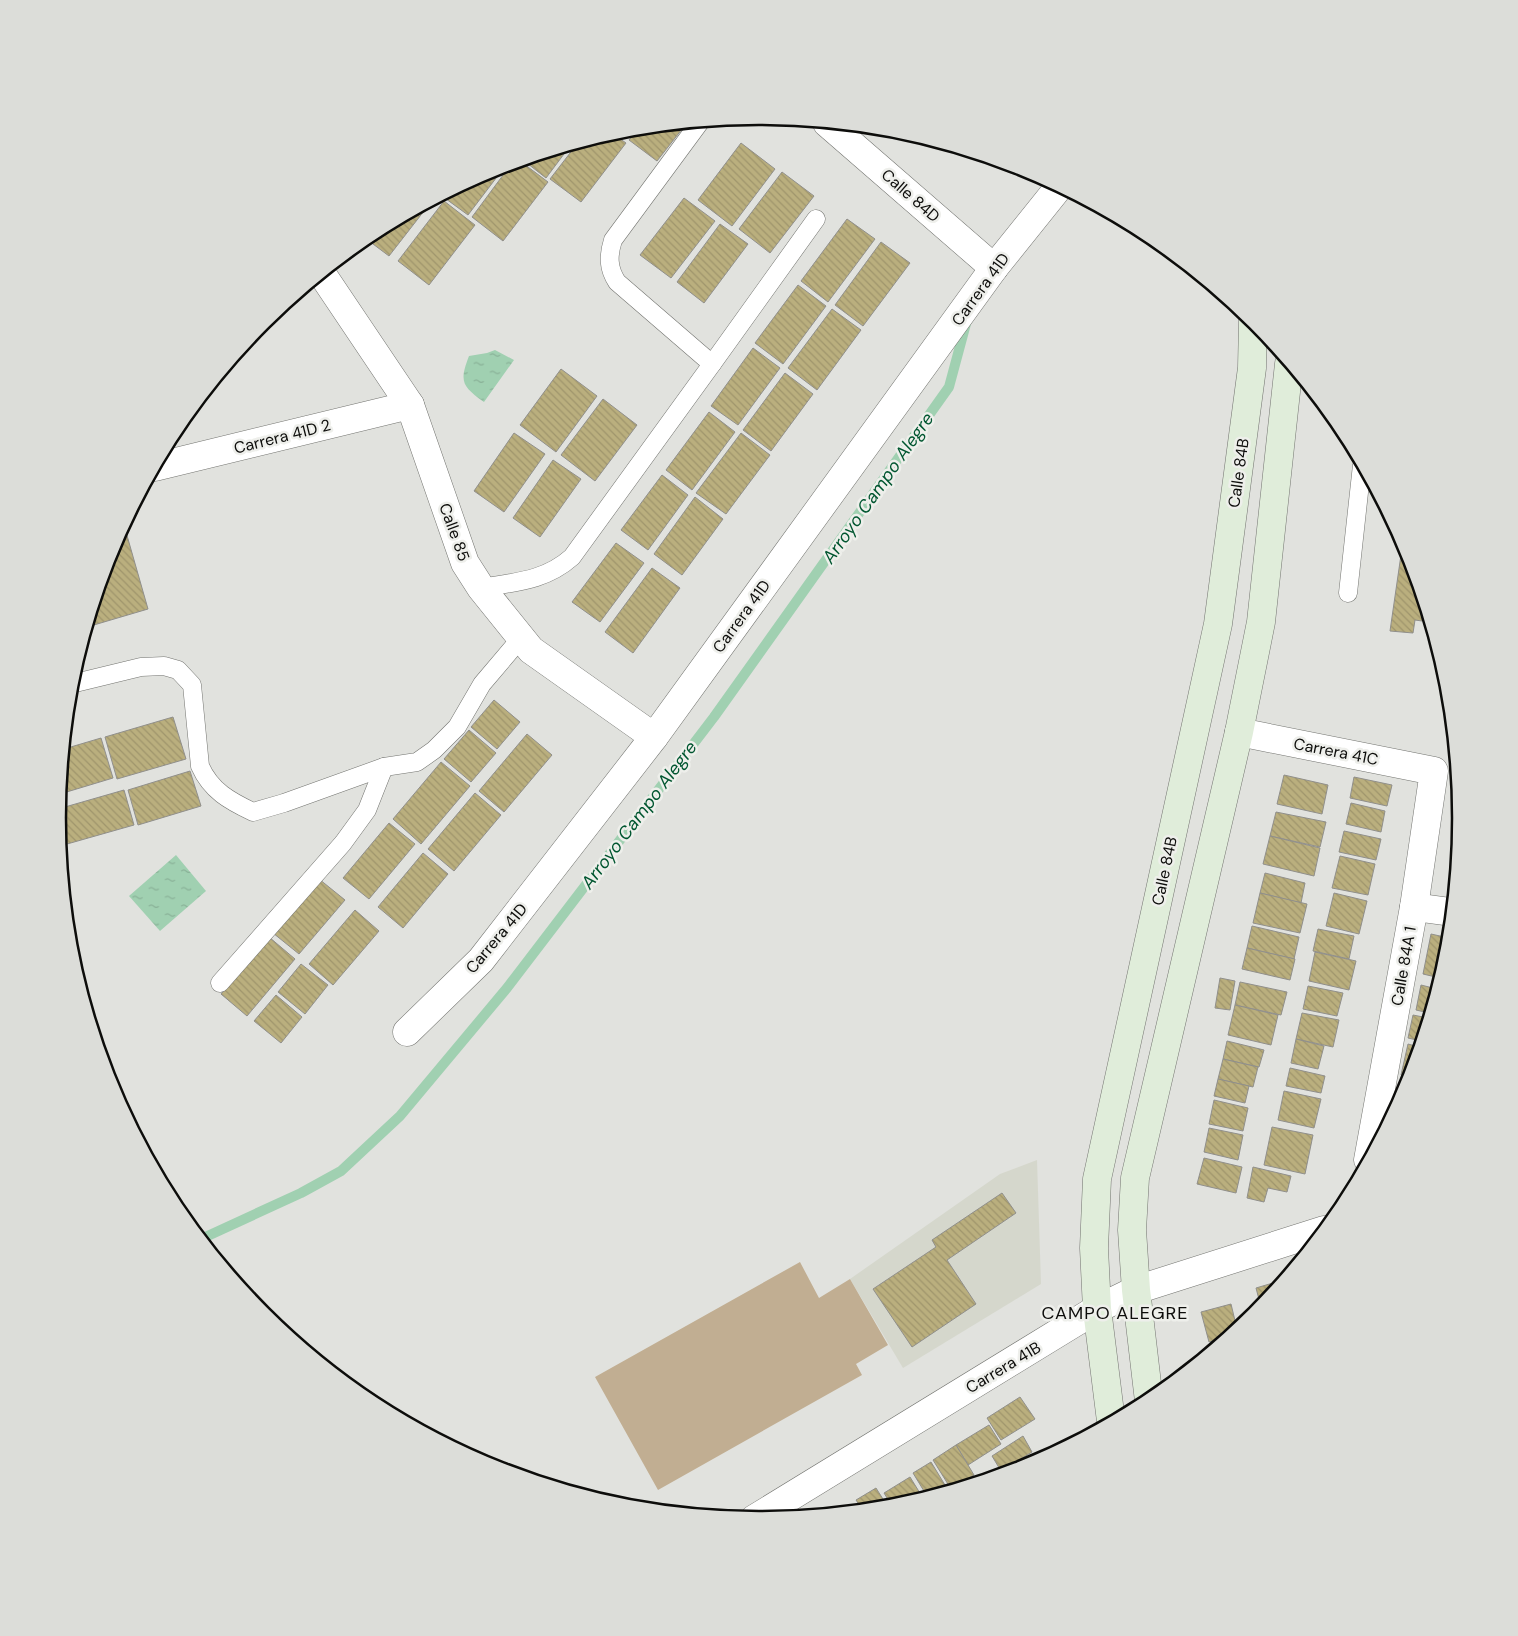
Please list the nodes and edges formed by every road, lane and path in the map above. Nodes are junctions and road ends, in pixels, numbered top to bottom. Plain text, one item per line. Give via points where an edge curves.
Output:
1 (695, 129) edge
2 (836, 130) edge
3 (1055, 192) edge
4 (816, 219) dead end
5 (994, 268) junction
6 (325, 278) edge
7 (1253, 332) edge
8 (712, 364) junction
9 (1288, 371) edge
10 (410, 405) junction
11 (163, 465) edge
12 (1361, 476) edge
13 (481, 588) junction
14 (1348, 593) dead end
15 (521, 638) junction
16 (80, 682) edge
17 (1239, 732) junction
18 (654, 737) junction
19 (384, 767) junction
20 (1434, 771) joint
21 (1414, 907) junction
22 (1445, 911) edge
23 (220, 983) dead end
24 (407, 1032) dead end
25 (1372, 1140) edge
26 (1314, 1233) edge
27 (1136, 1290) junction
28 (1096, 1309) junction
29 (1148, 1391) edge
30 (1110, 1415) edge
31 (768, 1511) edge

1 - 8 lane via 612,240 609,264 617,282
2 - 5 street, Calle 84D
3 - 5 street, Carrera 41D
4 - 8 lane
5 - 18 street, Carrera 41D
6 - 10 street, Calle 85
7 - 28 street, Calle 84B via 1252,368 1218,624 1097,1179
8 - 13 lane via 572,557 545,575
9 - 17 street via 1261,622
10 - 11 street, Carrera 41D 2
10 - 13 street, Calle 85 via 465,563
12 - 14 lane
13 - 15 street, Calle 85
15 - 18 street, Calle 85 via 531,650
15 - 19 lane via 482,684 448,737 417,762
16 - 19 lane via 141,667 164,666 178,670 192,685 200,766 205,777 230,801 253,812
17 - 20 street, Carrera 41C
17 - 27 street via 1135,1178 1132,1230
18 - 24 street, Carrera 41D via 481,960
19 - 23 lane via 367,810 343,843
20 - 21 street, Calle 84A 1
21 - 22 street
21 - 25 street, Calle 84A 1
26 - 27 street, Carrera 41B
27 - 28 street, Carrera 41B
27 - 29 street
28 - 30 street, Calle 84B
28 - 31 street, Carrera 41B

